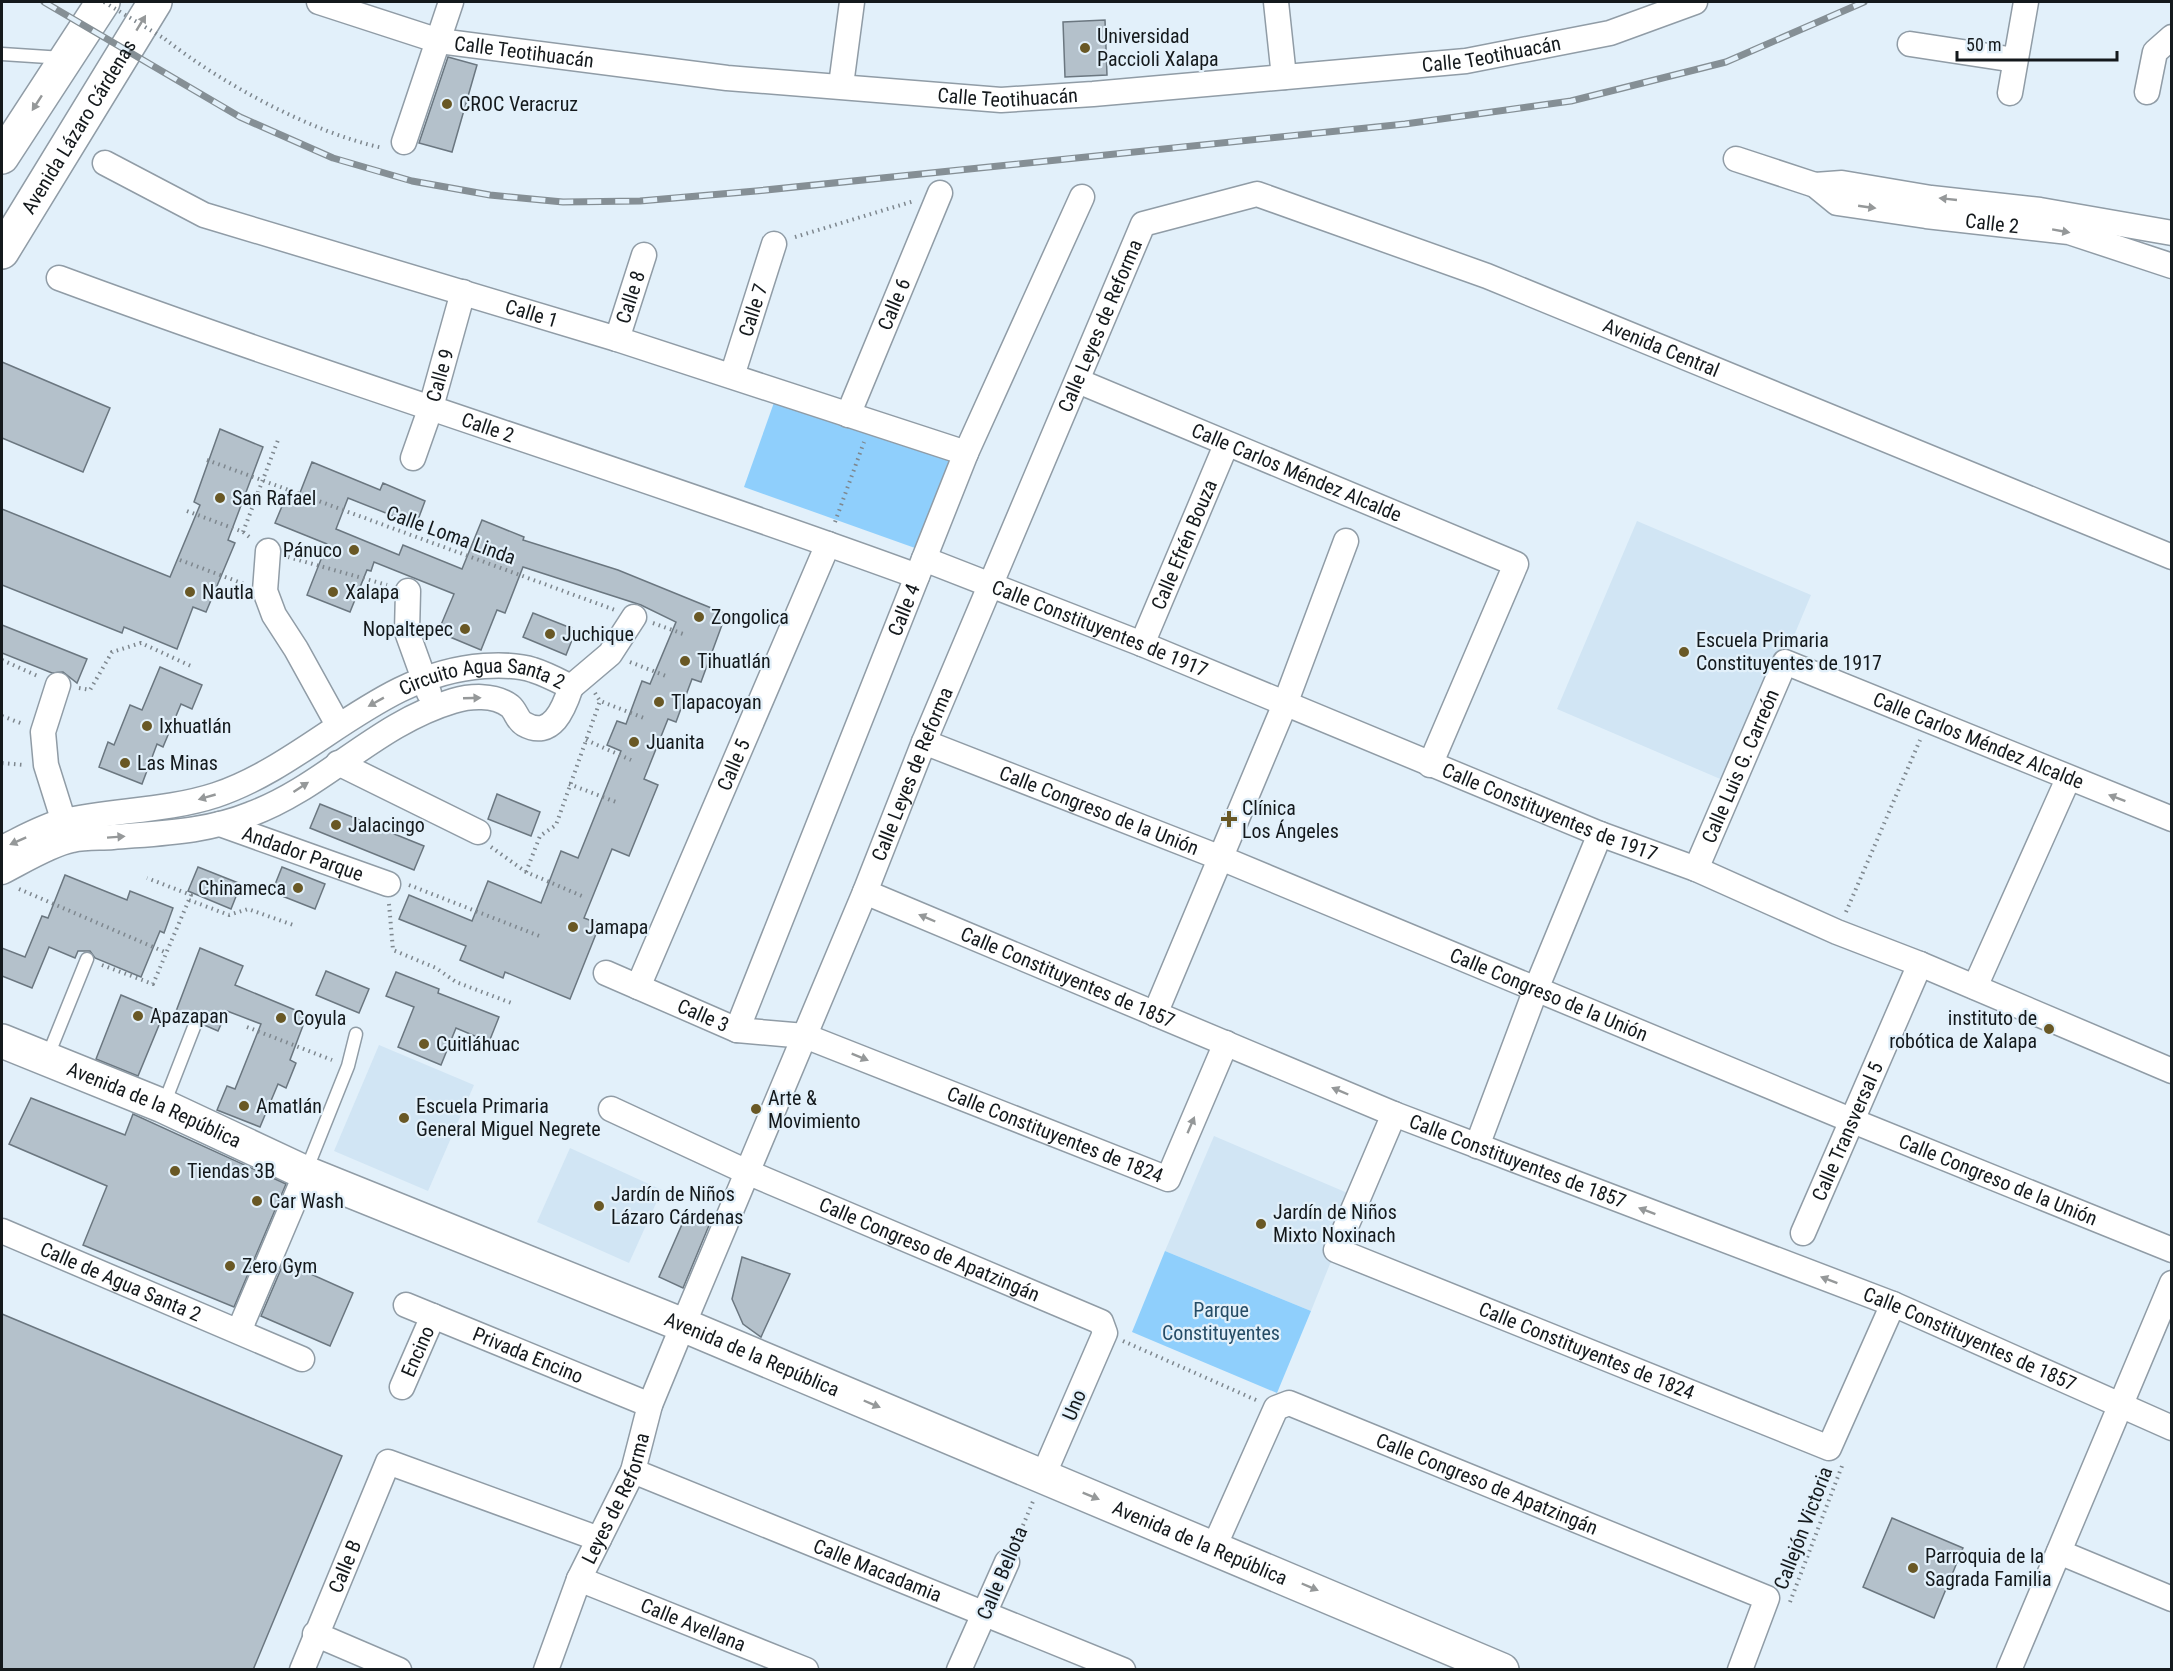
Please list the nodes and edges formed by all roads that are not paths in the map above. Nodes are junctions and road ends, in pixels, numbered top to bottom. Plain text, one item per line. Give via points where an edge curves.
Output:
1 (104, 2) edge
2 (154, 2) edge
3 (319, 2) edge
4 (451, 2) edge
5 (852, 2) edge
6 (1276, 2) edge
7 (1695, 2) edge
8 (2026, 2) edge
9 (2172, 38) edge
10 (439, 41) junction
11 (1910, 44) dead end
12 (2, 54) edge
13 (67, 58) junction
14 (2015, 60) junction
15 (1284, 77) junction
16 (841, 85) junction
17 (2147, 92) dead end
18 (2010, 93) dead end
19 (404, 142) road end
20 (2, 157) edge
21 (1736, 159) dead end
22 (105, 163) dead end
23 (1815, 185) junction
24 (940, 193) road end
25 (1082, 197) dead end
26 (1143, 224) joint
27 (2172, 233) edge
28 (774, 244) road end
29 (2, 252) edge
30 (644, 255) dead end
31 (2172, 266) edge
32 (59, 278) dead end
33 (463, 292) junction
34 (617, 339) junction
35 (732, 376) junction
36 (1078, 381) junction
37 (431, 407) junction
38 (848, 415) junction
39 (1226, 445) junction
40 (966, 453) junction
41 (413, 458) dead end
42 (1346, 541) dead end
43 (823, 542) junction
44 (268, 551) road end
45 (2172, 557) edge
46 (921, 568) junction
47 (991, 585) junction
48 (408, 591) road end
49 (634, 617) road end
50 (1142, 644) junction
51 (1784, 663) joint
52 (423, 679) junction
53 (577, 682) junction
54 (58, 685) road end
55 (1285, 704) junction
56 (434, 707) junction
57 (338, 725) junction
58 (924, 742) junction
59 (338, 763) junction
60 (1430, 765) junction
61 (2068, 778) junction
62 (2172, 819) edge
63 (220, 824) junction
64 (66, 831) junction
65 (478, 832) road end
66 (1600, 834) junction
67 (2, 848) edge
68 (1221, 858) junction
69 (1696, 869) junction
70 (7, 879) edge
71 (388, 884) road end
72 (865, 892) junction
73 (87, 959) road end
74 (1920, 964) junction
75 (606, 974) dead end
76 (638, 987) junction
77 (1975, 987) junction
78 (1536, 989) junction
79 (1155, 1014) junction
80 (194, 1027) dead end
81 (737, 1030) junction
82 (356, 1034) dead end
83 (805, 1036) junction
84 (2, 1041) edge
85 (1226, 1043) junction
86 (46, 1060) junction
87 (2172, 1071) edge
88 (163, 1106) junction
89 (611, 1109) dead end
90 (1394, 1114) junction
91 (1853, 1121) junction
92 (1477, 1146) junction
93 (747, 1172) junction
94 (306, 1173) junction
95 (2, 1231) edge
96 (1803, 1233) dead end
97 (2172, 1250) edge
98 (2172, 1283) edge
99 (1893, 1304) junction
100 (406, 1305) dead end
101 (433, 1316) junction
102 (683, 1325) junction
103 (239, 1332) junction
104 (1105, 1333) joint
105 (302, 1359) dead end
106 (402, 1387) dead end
107 (650, 1405) junction
108 (2121, 1408) junction
109 (2172, 1428) edge
110 (633, 1471) junction
111 (1043, 1476) junction
112 (599, 1539) junction
113 (1214, 1547) junction
114 (2059, 1552) junction
115 (1007, 1562) road end
116 (579, 1579) junction
117 (2172, 1599) edge
118 (985, 1613) junction
119 (315, 1634) junction
120 (302, 1670) edge
121 (399, 1670) edge
122 (546, 1670) edge
123 (806, 1670) edge
124 (959, 1670) edge
125 (1123, 1670) edge
126 (1502, 1670) edge
127 (1740, 1670) edge
128 (2009, 1670) edge

1 - 13 main road
29 -> 2 main road, Avenida Lázaro Cárdenas
3 - 10 street, Calle Teotihuacán
4 - 10 street
5 - 16 street
6 - 15 street
7 - 15 street, Calle Teotihuacán via 1610,33 1544,47 1466,61
8 - 14 street
9 - 17 street via 2155,52
10 - 16 street, Calle Teotihuacán via 727,78
10 - 19 street
11 - 14 street
12 - 13 lane
13 -> 20 main road
14 - 18 street
15 - 16 street, Calle Teotihuacán via 1001,100
21 - 23 street, Calle 2
22 - 33 street, Calle 1 via 204,215
27 -> 23 street, Calle 2 via 1842,183
23 -> 31 street, Calle 2 via 1837,203 2069,232
24 - 38 street, Calle 6
25 - 40 street, Calle 4
26 - 36 street, Calle Leyes de Reforma
26 - 45 street, Avenida Central via 1257,194 1487,276
28 - 35 street, Calle 7
30 - 34 street, Calle 8
32 - 37 street, Calle 2 via 234,343
33 - 34 street, Calle 1
33 - 37 street, Calle 9
34 - 35 street, Calle 1
35 - 38 street, Calle 1
36 - 39 street, Calle Carlos Méndez Alcalde
36 - 47 street, Calle Leyes de Reforma
37 - 41 street, Calle 9
37 - 43 street, Calle 2
38 - 40 street, Calle 1
39 - 50 street, Calle Efrén Bouza
39 - 60 street, Calle Carlos Méndez Alcalde via 1516,564
40 - 46 street, Calle 4
42 - 55 street
43 - 46 street, Calle 2
43 - 76 street, Calle 5
44 - 57 street via 265,591 273,615
46 - 47 street, Calle Constituyentes de 1917
46 - 81 street, Calle 4
47 - 50 street, Calle Constituyentes de 1917
47 - 58 street, Calle Leyes de Reforma
48 - 52 street via 407,632
49 - 53 street via 610,654
50 - 55 street, Calle Constituyentes de 1917
51 - 61 street, Calle Carlos Méndez Alcalde
51 - 69 street, Calle Luis G. Carreón
52 - 53 street, Circuito Agua Santa 2 via 463,668 501,665
52 - 56 street
52 -> 57 street, Circuito Agua Santa 2
56 -> 53 street, Circuito Agua Santa 2 via 469,697 494,699 510,707 522,723 536,729 553,724
54 - 64 street via 43,732 46,765
55 - 60 street, Calle Constituyentes de 1917
55 - 68 street
56 - 59 street, Circuito Agua Santa 2 via 387,730
57 -> 64 street, Circuito Agua Santa 2 via 256,779 216,795
58 - 68 street, Calle Congreso de la Unión
58 - 72 street, Calle Leyes de Reforma
63 -> 59 street, Circuito Agua Santa 2 via 252,814 287,796
59 - 65 street
60 - 66 street, Calle Constituyentes de 1917
62 -> 61 street, Calle Carlos Méndez Alcalde
61 - 77 street
64 -> 63 street, Circuito Agua Santa 2 via 191,831
63 - 71 street, Andador Parque
64 -> 67 street, Circuito Agua Santa 2
64 - 70 street, Circuito Agua Santa 2
66 - 69 street, Calle Constituyentes de 1917
66 - 78 street
68 - 78 street, Calle Congreso de la Unión
68 - 79 street
69 - 74 street, Calle Constituyentes de 1917
79 -> 72 street, Calle Constituyentes de 1857
72 - 83 street, Calle Leyes de Reforma
73 - 86 lane
74 - 77 street, Calle Constituyentes de 1917
74 - 91 street, Calle Transversal 5
75 - 76 street, Calle 3
76 - 81 street, Calle 3
77 - 87 street, Calle Constituyentes de 1917
78 - 91 street, Calle Congreso de la Unión
78 - 92 street
79 - 85 street, Calle Constituyentes de 1857
80 - 88 lane
81 - 83 street, Calle 3
82 - 94 lane via 348,1066
83 -> 85 street, Calle Constituyentes de 1824 via 1168,1179
83 - 93 street, Calle Leyes de Reforma
84 - 86 main road, Avenida de la República
90 -> 85 street, Calle Constituyentes de 1857
86 - 88 main road, Avenida de la República
88 - 94 main road, Avenida de la República
89 - 93 street, Calle Congreso de Apatzingán
90 - 92 street, Calle Constituyentes de 1857
90 - 99 street, Calle Constituyentes de 1824 via 1336,1250 1829,1448
91 - 96 street, Calle Transversal 5
91 - 97 street, Calle Congreso de la Unión
99 -> 92 street, Calle Constituyentes de 1857
93 - 102 street, Calle Leyes de Reforma
93 - 104 street, Calle Congreso de Apatzingán via 1101,1322
94 - 102 main road, Avenida de la República
94 - 103 street
95 - 103 street, Calle de Agua Santa 2
98 - 108 street
99 - 108 street, Calle Constituyentes de 1857
100 - 101 street, Privada Encino
101 - 106 street, Encino
101 - 107 street, Privada Encino
102 - 107 street, Leyes de Reforma
102 -> 111 main road, Avenida de la República
103 - 105 street, Calle de Agua Santa 2
104 - 111 street, Uno
107 - 110 street, Leyes de Reforma
108 - 109 street, Calle Constituyentes de 1857
108 - 114 street
110 - 112 street, Leyes de Reforma
110 - 118 street, Calle Macadamia
111 -> 113 main road, Avenida de la República
112 - 116 street, Leyes de Reforma
112 - 119 street, Calle B via 388,1462
113 -> 126 main road, Avenida de la República
113 - 127 street, Calle Congreso de Apatzingán via 1276,1408 1289,1402 1767,1598
114 - 117 street
114 - 128 street
115 - 118 street, Calle Bellota
116 - 122 street, Leyes de Reforma
116 - 123 street, Calle Avellana
118 - 124 street, Calle Bellota
118 - 125 street, Calle Macadamia
119 - 120 street, Calle B
119 - 121 street

